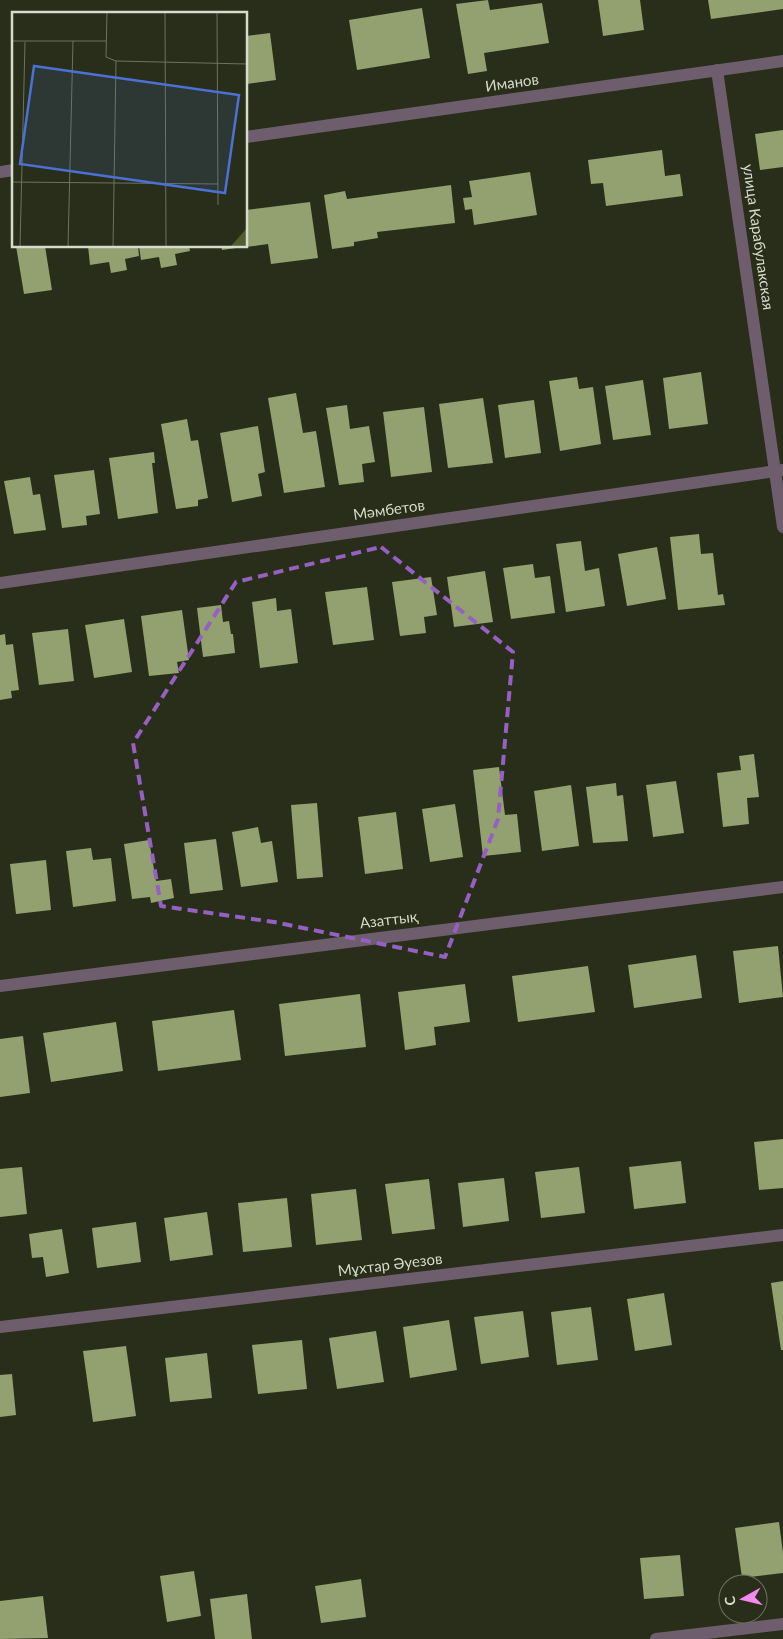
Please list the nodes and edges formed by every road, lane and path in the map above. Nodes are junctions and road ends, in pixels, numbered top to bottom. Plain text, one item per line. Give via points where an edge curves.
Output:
1 (783, 62) edge
2 (717, 70) junction
3 (248, 137) edge
4 (779, 470) edge
5 (783, 527) edge
6 (0, 582) edge
7 (783, 887) edge
8 (0, 986) edge
9 (783, 1235) edge
10 (0, 1327) edge
11 (783, 1624) edge
12 (656, 1639) edge

1 - 2 street, Иманов
2 - 3 street, Иманов
2 - 4 street, улица Карабулакская
4 - 5 street, улица Карабулакская
4 - 6 street, Мәмбетов
7 - 8 street, Азаттық
9 - 10 street, Мұхтар Әуезов
11 - 12 street

